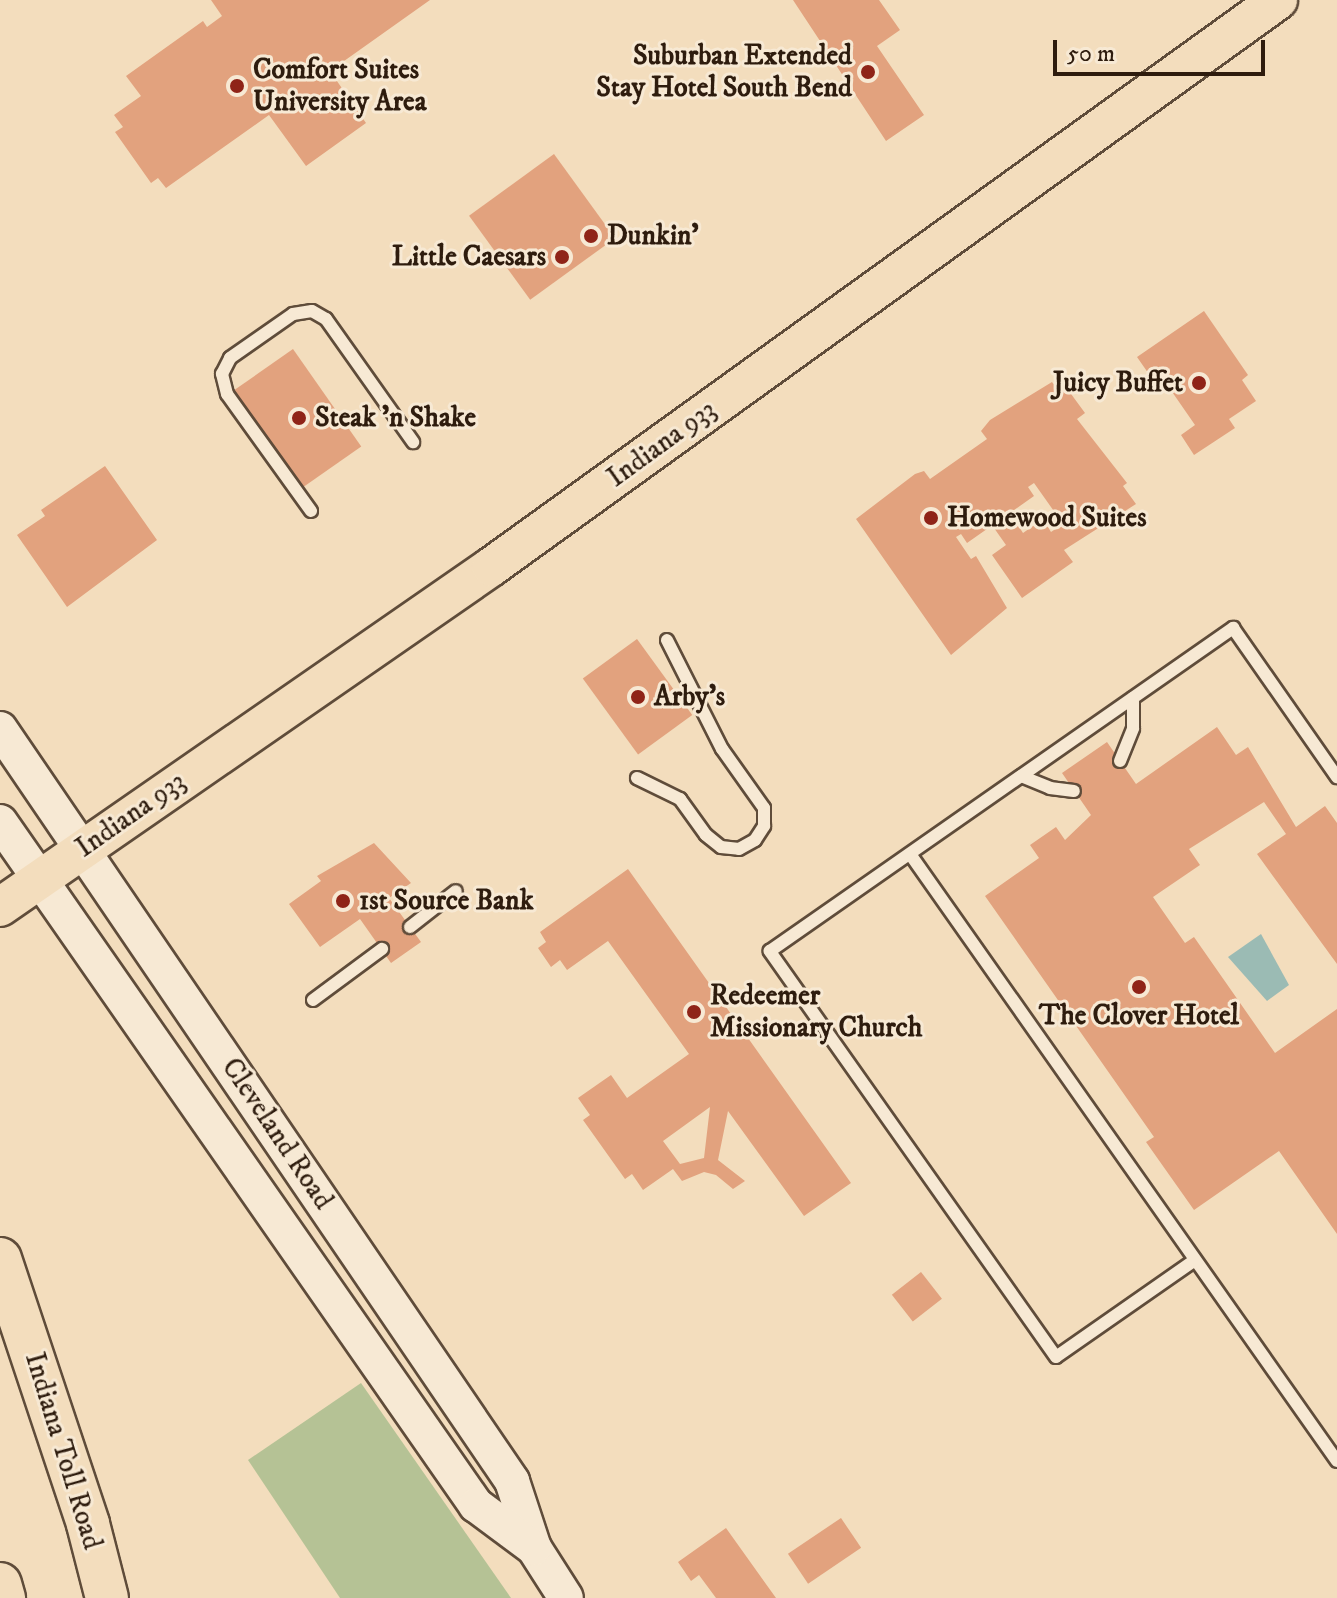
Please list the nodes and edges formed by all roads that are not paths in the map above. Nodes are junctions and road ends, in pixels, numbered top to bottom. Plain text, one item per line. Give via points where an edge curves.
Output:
1 (1278, 0) edge
2 (413, 442) dead end
3 (311, 511) dead end
4 (667, 640) dead end
5 (1133, 698) junction
6 (0, 729) edge
7 (1120, 761) dead end
8 (1021, 776) junction
9 (1337, 777) edge
10 (637, 778) dead end
11 (1074, 791) dead end
12 (0, 822) edge
13 (84, 847) junction
14 (910, 854) junction
15 (40, 879) junction
16 (456, 891) dead end
17 (0, 907) edge
18 (410, 927) dead end
19 (382, 949) dead end
20 (313, 1000) dead end
21 (0, 1259) edge
22 (1195, 1260) junction
23 (1337, 1461) edge
24 (534, 1548) junction
25 (0, 1584) edge
26 (4, 1598) edge
27 (107, 1598) edge
28 (566, 1598) edge

1 - 13 main road, Indiana 933 via 491,567
2 - 3 lane via 326,319 312,311 293,314 230,358 222,374 227,394
4 - 10 lane via 722,749 764,808 764,826 755,840 739,849 721,847 680,799
5 - 7 lane via 1133,728
5 - 8 lane
5 - 9 lane via 1233,628
6 - 13 main road, Cleveland Road
8 - 11 lane
8 - 14 lane
12 - 15 main road, Cleveland Road
13 - 15 main road, Indiana 933
13 - 24 main road, Cleveland Road via 512,1481
14 - 22 lane
14 - 22 lane via 770,951 788,977 1056,1357
15 - 17 main road, Indiana 933
15 - 24 main road, Cleveland Road via 476,1505
16 - 18 lane
19 - 20 lane
21 - 27 highway, Indiana Toll Road via 88,1524
22 - 23 lane
24 - 28 main road, Cleveland Road
25 - 26 highway

